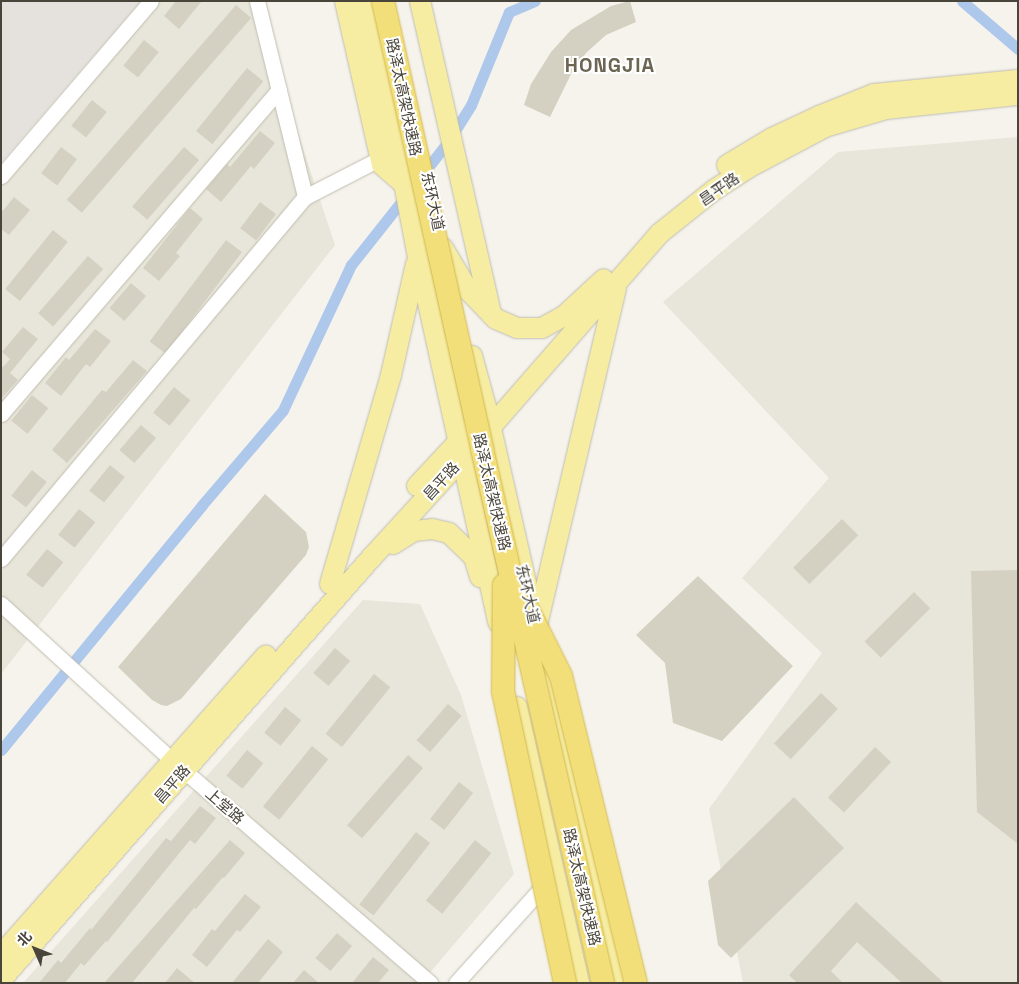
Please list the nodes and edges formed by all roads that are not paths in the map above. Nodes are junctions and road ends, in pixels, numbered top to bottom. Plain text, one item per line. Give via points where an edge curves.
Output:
1 (151, 1) edge
2 (257, 1) edge
3 (345, 1) edge
4 (365, 1) edge
5 (373, 1) edge
6 (383, 1) edge
7 (390, 1) edge
8 (420, 1) edge
9 (1018, 80) edge
10 (279, 90) junction
11 (1018, 95) edge
12 (381, 158) junction
13 (1, 176) edge
14 (404, 184) junction
15 (305, 197) junction
16 (443, 248) junction
17 (418, 257) junction
18 (610, 282) junction
19 (491, 314) junction
20 (1, 414) edge
21 (488, 420) junction
22 (460, 449) junction
23 (372, 557) junction
24 (1, 559) edge
25 (508, 581) junction
26 (330, 584) junction
27 (1, 604) edge
28 (536, 630) junction
29 (503, 641) junction
30 (178, 766) junction
31 (555, 873) junction
32 (1, 955) edge
33 (1, 980) edge
34 (430, 983) edge
35 (456, 983) edge
36 (566, 983) edge
37 (579, 983) edge
38 (593, 983) edge
39 (604, 983) edge
40 (617, 983) edge
41 (636, 983) edge

1 - 13 street
2 - 10 street
3 - 12 main road
4 - 14 main road, 东环大道
5 - 25 highway, 路泽太高架快速路
6 - 25 highway, 路泽太高架快速路, bridge
7 - 16 main road, 东环大道
8 - 19 main road
9 - 18 main road, 昌平路 via 874,94 772,138 706,179 651,226
10 - 15 street
10 - 20 street
11 - 18 main road, 昌平路 via 886,109 825,127 714,190 659,234
12 - 14 main road via 382,164
12 - 15 street
14 - 17 main road, 东环大道
15 - 24 street
16 - 19 main road via 468,290
16 - 21 main road, 东环大道
17 - 22 main road, 东环大道
17 - 26 main road via 390,375
18 - 19 main road via 542,328 517,328
18 - 21 main road, 昌平路
18 - 28 main road
21 - 22 main road, 昌平路
21 - 28 main road, 东环大道
22 - 23 main road, 昌平路
22 - 26 main road, 昌平路
22 - 29 main road, 东环大道
23 - 29 main road via 414,531 432,529 449,533 474,557
23 - 30 main road, 昌平路
25 - 36 highway, bridge via 503,692
25 - 38 highway, 路泽太高架快速路, bridge
25 - 39 highway, 路泽太高架快速路, bridge
25 - 41 highway, bridge via 561,676
26 - 30 main road, 昌平路
27 - 30 street, 上堂路
28 - 40 main road, 东环大道
29 - 31 main road, 东环大道
30 - 32 main road, 昌平路
30 - 33 main road, 昌平路
30 - 34 street, 上堂路
31 - 35 street
31 - 37 main road, 东环大道

